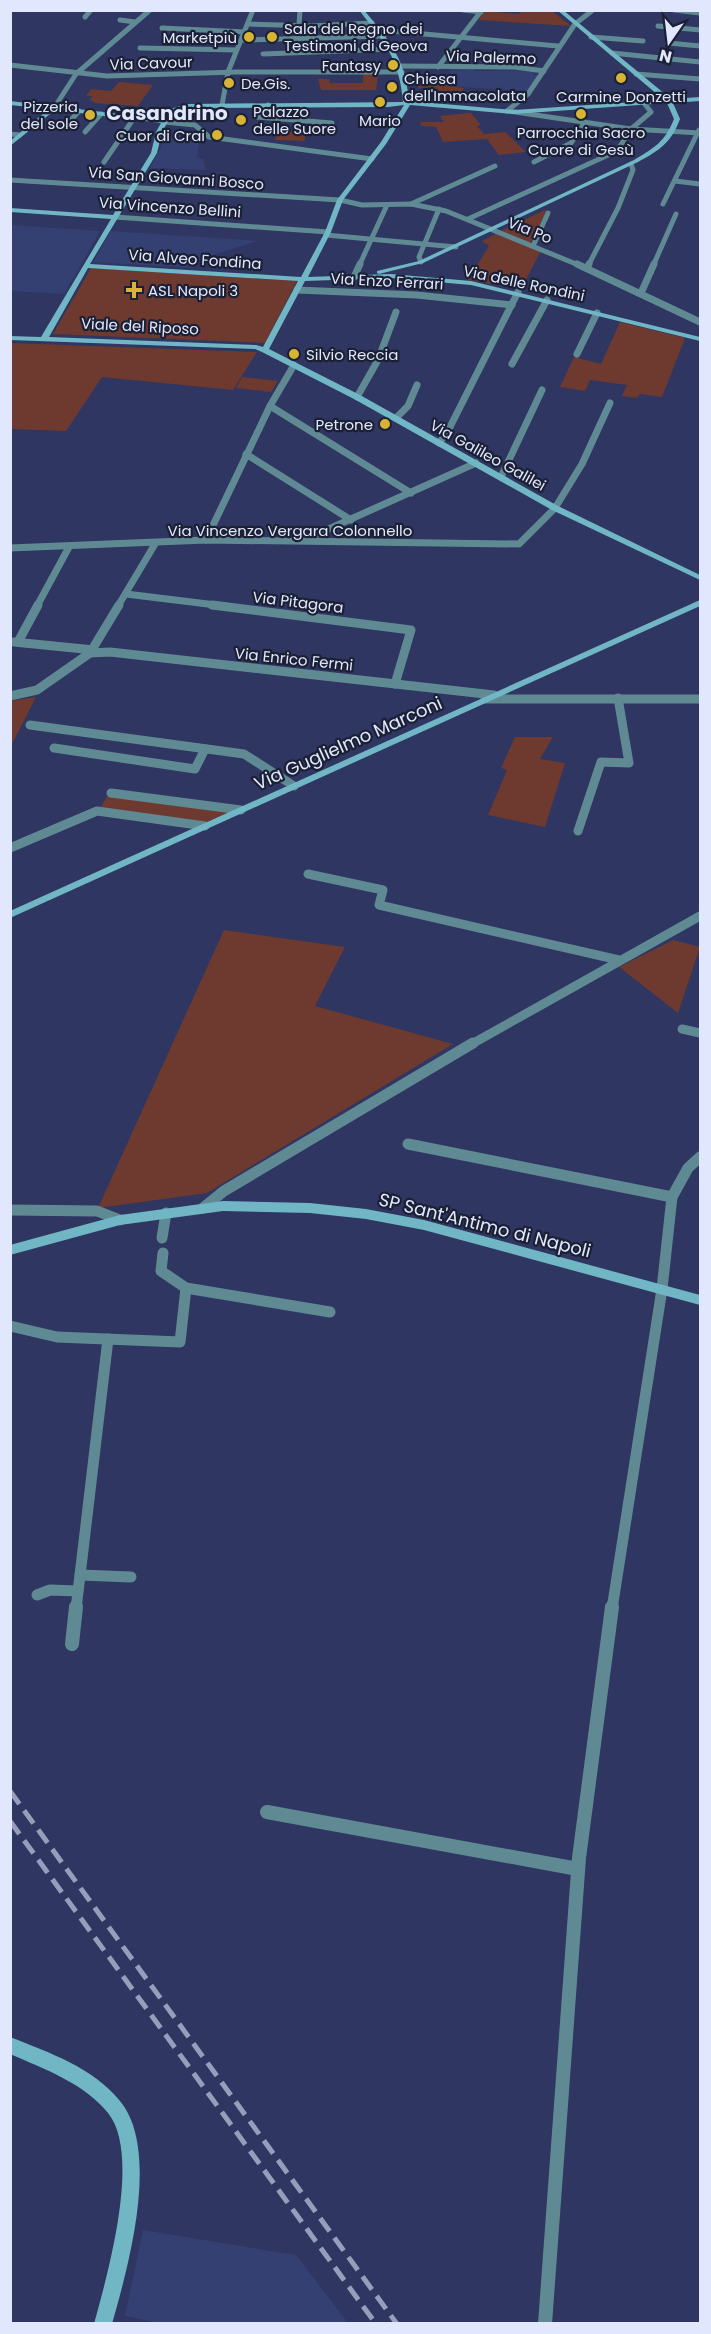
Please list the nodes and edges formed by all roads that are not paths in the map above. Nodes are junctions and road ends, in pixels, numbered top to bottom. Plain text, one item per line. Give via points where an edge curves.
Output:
1 (91, 10) edge
2 (150, 10) edge
3 (253, 10) edge
4 (300, 10) edge
5 (361, 10) edge
6 (463, 10) edge
7 (559, 10) edge
8 (593, 10) edge
9 (674, 10) edge
10 (481, 11) edge
11 (700, 13) edge
12 (85, 17) dead end
13 (120, 20) dead end
14 (135, 22) junction
15 (372, 23) junction
16 (249, 24) junction
17 (575, 24) junction
18 (299, 25) junction
19 (658, 26) dead end
20 (162, 28) dead end
21 (700, 30) edge
22 (246, 32) junction
23 (382, 33) junction
24 (647, 33) dead end
25 (591, 37) junction
26 (461, 38) junction
27 (304, 39) junction
28 (243, 40) junction
29 (643, 41) junction
30 (668, 43) dead end
31 (558, 46) junction
32 (700, 46) edge
33 (140, 48) dead end
34 (394, 49) junction
35 (236, 50) junction
36 (306, 52) junction
37 (612, 53) junction
38 (263, 54) dead end
39 (634, 55) junction
40 (700, 62) edge
41 (10, 65) edge
42 (438, 67) junction
43 (401, 69) junction
44 (544, 71) junction
45 (228, 72) junction
46 (76, 74) junction
47 (636, 74) junction
48 (700, 79) edge
49 (700, 99) edge
50 (669, 101) junction
51 (80, 102) dead end
52 (10, 103) edge
53 (644, 103) junction
54 (407, 104) junction
55 (222, 105) junction
56 (268, 105) junction
57 (54, 108) junction
58 (77, 111) junction
59 (507, 111) junction
60 (170, 113) junction
61 (101, 114) junction
62 (134, 118) junction
63 (71, 120) dead end
64 (153, 121) junction
65 (165, 122) junction
66 (585, 122) junction
67 (332, 123) dead end
68 (631, 129) junction
69 (700, 131) edge
70 (85, 132) dead end
71 (674, 132) junction
72 (10, 134) edge
73 (20, 135) junction
74 (290, 142) dead end
75 (324, 143) dead end
76 (10, 144) edge
77 (286, 148) junction
78 (320, 152) junction
79 (372, 159) junction
80 (104, 162) dead end
81 (534, 162) dead end
82 (631, 164) junction
83 (495, 165) dead end
84 (10, 180) edge
85 (675, 182) junction
86 (700, 184) edge
87 (132, 188) junction
88 (340, 200) junction
89 (411, 204) junction
90 (663, 204) dead end
91 (387, 205) junction
92 (439, 209) junction
93 (10, 210) edge
94 (548, 213) dead end
95 (676, 214) dead end
96 (115, 217) junction
97 (468, 219) junction
98 (494, 230) junction
99 (327, 234) junction
100 (371, 239) junction
101 (424, 244) junction
102 (533, 246) junction
103 (456, 247) junction
104 (421, 262) junction
105 (86, 266) junction
106 (587, 268) junction
107 (357, 277) junction
108 (303, 279) junction
109 (297, 290) junction
110 (518, 292) junction
111 (641, 293) junction
112 (547, 300) junction
113 (512, 305) junction
114 (396, 312) dead end
115 (597, 313) junction
116 (700, 322) edge
117 (10, 336) edge
118 (45, 337) junction
119 (700, 339) edge
120 (266, 348) junction
121 (577, 354) dead end
122 (294, 364) junction
123 (512, 364) dead end
124 (417, 385) dead end
125 (542, 390) dead end
126 (357, 397) junction
127 (610, 403) dead end
128 (270, 406) junction
129 (396, 418) junction
130 (439, 443) junction
131 (246, 454) junction
132 (476, 463) junction
133 (501, 477) junction
134 (411, 493) junction
135 (555, 508) junction
136 (351, 520) junction
137 (206, 540) junction
138 (300, 541) junction
139 (155, 544) junction
140 (69, 547) junction
141 (10, 548) edge
142 (700, 578) edge
143 (126, 594) junction
144 (700, 603) edge
145 (14, 642) edge
146 (92, 652) junction
147 (395, 684) junction
148 (10, 696) edge
149 (489, 697) junction
150 (618, 699) junction
151 (700, 699) edge
152 (30, 725) dead end
153 (54, 748) dead end
154 (205, 749) junction
155 (294, 786) junction
156 (111, 793) dead end
157 (241, 810) junction
158 (205, 826) junction
159 (578, 831) dead end
160 (10, 848) edge
161 (308, 874) dead end
162 (10, 915) edge
163 (700, 916) edge
164 (619, 960) junction
165 (682, 1029) dead end
166 (700, 1033) edge
167 (408, 1144) dead end
168 (700, 1157) edge
169 (672, 1197) junction
170 (203, 1208) junction
171 (10, 1210) edge
172 (166, 1213) junction
173 (120, 1220) junction
174 (162, 1238) dead end
175 (10, 1250) edge
176 (163, 1253) dead end
177 (186, 1288) junction
178 (662, 1289) junction
179 (700, 1300) edge
180 (330, 1312) dead end
181 (10, 1326) edge
182 (108, 1339) junction
183 (80, 1575) junction
184 (131, 1577) dead end
185 (78, 1591) junction
186 (37, 1595) dead end
187 (72, 1644) dead end
188 (267, 1812) dead end
189 (578, 1869) junction
190 (10, 2045) edge
191 (103, 2324) edge
192 (545, 2324) edge

1 - 12 street
2 - 14 street
3 - 16 street
4 - 18 street
5 - 15 street
6 - 10 street
7 - 17 street
8 - 17 street
9 - 11 street
10 - 26 street
13 - 14 street
14 - 46 street
15 - 18 street
15 - 23 street
16 - 18 street
16 - 22 street
17 - 25 street
17 - 31 street
19 - 21 street
20 - 22 street
22 - 28 street
23 - 26 street
23 - 27 street
23 - 34 street
24 - 29 street
25 - 29 street
25 - 37 street
26 - 31 street
26 - 42 street
27 - 28 street
27 - 36 street
28 - 35 street
29 - 39 street
30 - 32 street
31 - 44 street
33 - 35 street
34 - 36 street
34 - 43 street
35 - 45 street
36 - 38 street
37 - 39 street
37 - 47 street
39 - 40 street
41 - 46 street, Via Cavour
42 - 43 street, Via Palermo
42 - 44 street, Via Palermo via 519,67
43 - 45 street, Via Palermo
43 - 54 street
44 - 59 street via 528,94
45 - 46 street, Via Cavour
45 - 55 street
46 - 57 street
47 - 48 street
47 - 50 street
49 - 50 street
50 - 53 street
50 - 71 street via 677,119
51 - 58 street
52 - 57 street
53 - 59 street
53 - 68 street via 651,112
54 - 56 street
54 - 59 street
54 - 79 street
55 - 56 street
55 - 60 street via 181,108
56 - 67 street via 257,117
57 - 58 street
57 - 73 street
58 - 61 street
58 - 63 street
59 - 66 street
60 - 64 street
60 - 65 street
61 - 62 street
61 - 70 street
62 - 64 street
62 - 80 street
64 - 65 street
65 - 77 street via 195,125 210,137
65 - 87 street via 154,153
66 - 68 street
66 - 81 street via 571,143
68 - 71 street
68 - 97 street via 617,151
69 - 71 street
69 - 85 street
71 - 82 street via 658,148
72 - 73 street
73 - 76 street
74 - 77 street
75 - 78 street
77 - 78 street
78 - 79 street
79 - 88 street
82 - 98 street
82 - 106 street via 633,170 618,208
83 - 89 street
84 - 87 street, Via San Giovanni Bosco
85 - 86 street
85 - 90 street
87 - 88 street, Via San Giovanni Bosco
87 - 96 street
88 - 91 street, Via Po
88 - 99 street
89 - 91 street, Via Po
89 - 92 street, Via Po
91 - 100 street
92 - 97 street, Via Po
92 - 101 street
93 - 96 street, Via Vincenzo Bellini
94 - 102 street
95 - 111 street
96 - 99 street, Via Vincenzo Bellini
96 - 105 street
97 - 98 street, Via Po
98 - 102 street, Via Po
98 - 103 street
99 - 100 street, Via Vincenzo Bellini
99 - 108 street
100 - 101 street, Via Vincenzo Bellini
100 - 107 street
101 - 103 street, Via Vincenzo Bellini
101 - 104 street
102 - 106 street, Via Po
103 - 104 street
104 - 107 street
105 - 108 street, Via Alveo Fondina
105 - 118 street
106 - 111 street, Via Po
107 - 108 street, Via delle Rondini
107 - 110 street, Via delle Rondini via 471,283
108 - 109 street
109 - 113 street, Via Enzo Ferrari via 417,295
109 - 120 street
110 - 112 street, Via delle Rondini
110 - 113 street
111 - 116 street, Via Po
112 - 115 street, Via delle Rondini
112 - 123 street
113 - 130 street
114 - 126 street via 378,360
115 - 119 street, Via delle Rondini
115 - 121 street
117 - 118 street, Viale del Riposo
118 - 120 street, Viale del Riposo
120 - 122 street, Via Galileo Galilei
122 - 126 street, Via Galileo Galilei
122 - 128 street
124 - 129 street via 408,406
125 - 133 street
126 - 129 street, Via Galileo Galilei
127 - 135 street, Via Vincenzo Vergara Colonnello via 582,464
128 - 131 street
128 - 134 street
129 - 130 street, Via Galileo Galilei
130 - 132 street, Via Galileo Galilei
131 - 136 street
131 - 137 street
132 - 133 street, Via Galileo Galilei
132 - 134 street
133 - 135 street, Via Galileo Galilei
134 - 136 street
135 - 138 street, Via Vincenzo Vergara Colonnello via 519,544
135 - 142 street, Via Galileo Galilei
136 - 138 street
137 - 138 street, Via Vincenzo Vergara Colonnello
137 - 139 street, Via Vincenzo Vergara Colonnello
139 - 140 street, Via Vincenzo Vergara Colonnello
139 - 143 street
140 - 141 street, Via Vincenzo Vergara Colonnello
140 - 145 street
143 - 146 street
143 - 147 street, Via Pitagora via 411,630
144 - 149 street, Via Guglielmo Marconi
145 - 146 street, Via Enrico Fermi
146 - 147 street, Via Enrico Fermi
146 - 148 street via 37,690
147 - 149 street, Via Enrico Fermi
149 - 150 street, Via Enrico Fermi
149 - 155 street, Via Guglielmo Marconi
150 - 151 street, Via Enrico Fermi
150 - 159 street via 629,763 601,762
152 - 154 street
153 - 154 street via 195,769
154 - 155 street via 244,754
155 - 157 street, Via Guglielmo Marconi
156 - 157 street
157 - 158 street, Via Guglielmo Marconi
158 - 160 street via 97,811
158 - 162 street, Via Guglielmo Marconi
161 - 164 street via 383,890 380,905
163 - 164 street
164 - 170 street via 381,1097 224,1191
165 - 166 street
167 - 169 street
168 - 169 street via 688,1168
169 - 178 street
170 - 172 street, SP Sant'Antimo di Napoli
170 - 178 street, SP Sant'Antimo di Napoli via 310,1208 366,1214 424,1225
171 - 173 street via 98,1212
172 - 173 street, SP Sant'Antimo di Napoli
172 - 174 street
173 - 175 street, SP Sant'Antimo di Napoli
176 - 177 street via 161,1270
177 - 180 street
177 - 182 street via 180,1342
178 - 179 street, SP Sant'Antimo di Napoli
178 - 189 street via 605,1651
181 - 182 street via 57,1337
182 - 183 street
183 - 184 street
183 - 185 street
185 - 186 street via 50,1590
185 - 187 street
188 - 189 street
189 - 192 street
190 - 191 street via 88,2085 116,2110 131,2148 127,2215

